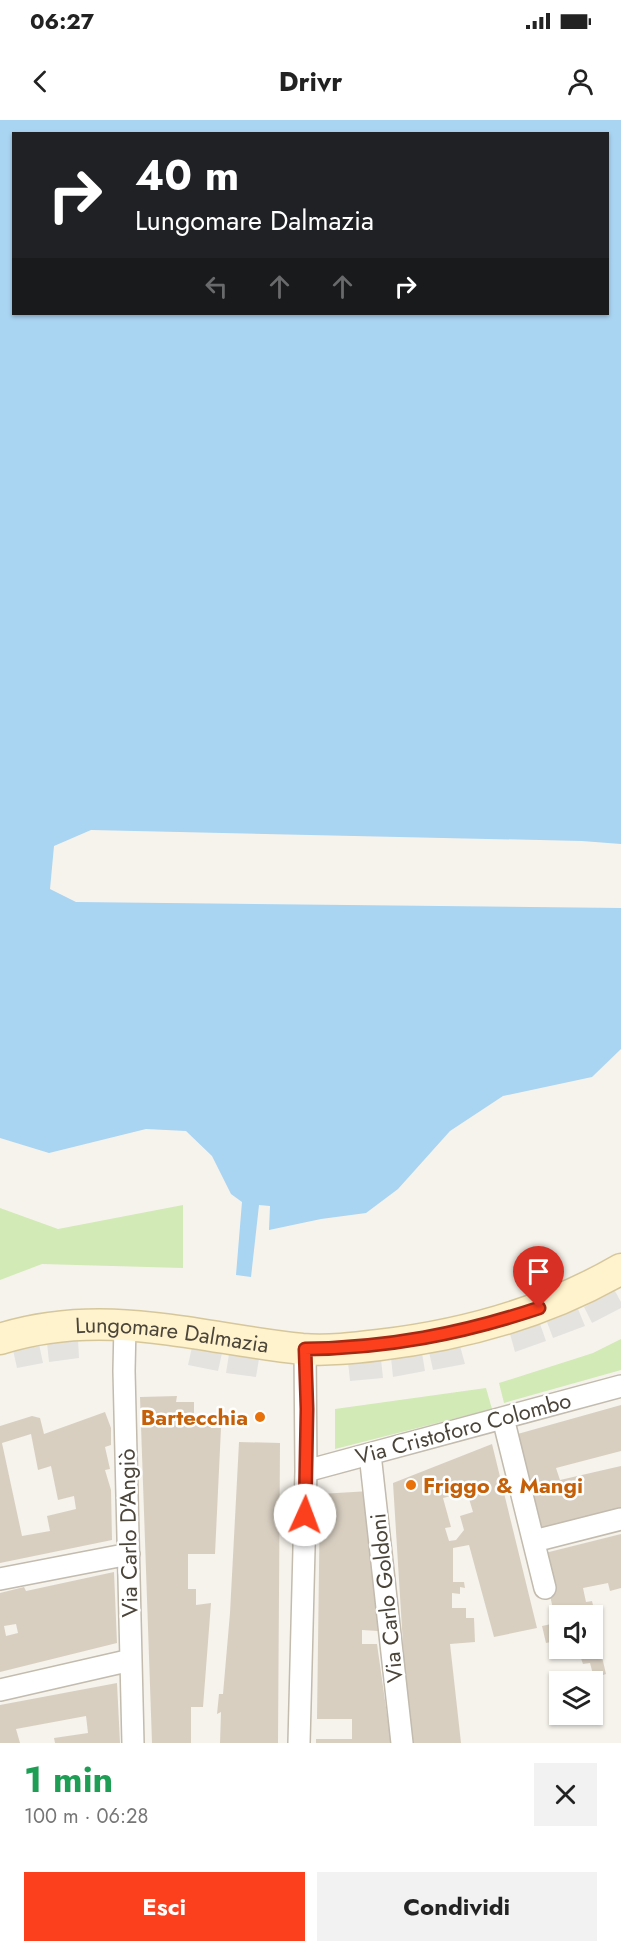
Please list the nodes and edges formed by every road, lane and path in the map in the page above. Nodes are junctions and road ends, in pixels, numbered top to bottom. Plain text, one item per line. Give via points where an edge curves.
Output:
1 (621, 1269) edge
2 (125, 1324) junction
3 (0, 1339) edge
4 (305, 1349) junction
5 (621, 1386) edge
6 (503, 1418) junction
7 (370, 1454) junction
8 (306, 1471) junction
9 (621, 1519) edge
10 (534, 1541) junction
11 (129, 1554) junction
12 (0, 1579) edge
13 (545, 1588) dead end
14 (131, 1660) junction
15 (0, 1690) edge
16 (133, 1743) edge
17 (298, 1743) edge
18 (402, 1743) edge

1 - 4 street, Lungomare Dalmazia via 539,1308 460,1332 353,1348
2 - 3 street, Lungomare Dalmazia via 80,1324
2 - 4 street, Lungomare Dalmazia
2 - 11 street, Via Carlo D'Angiò
4 - 8 street
5 - 6 street, Via Cristoforo Colombo
6 - 7 street, Via Cristoforo Colombo
6 - 10 street
7 - 8 street, Via Cristoforo Colombo
7 - 18 street, Via Carlo Goldoni
8 - 17 street
9 - 10 street
10 - 13 street
11 - 12 street
11 - 14 street, Via Carlo D'Angiò
14 - 15 street
14 - 16 street, Via Carlo D'Angiò

